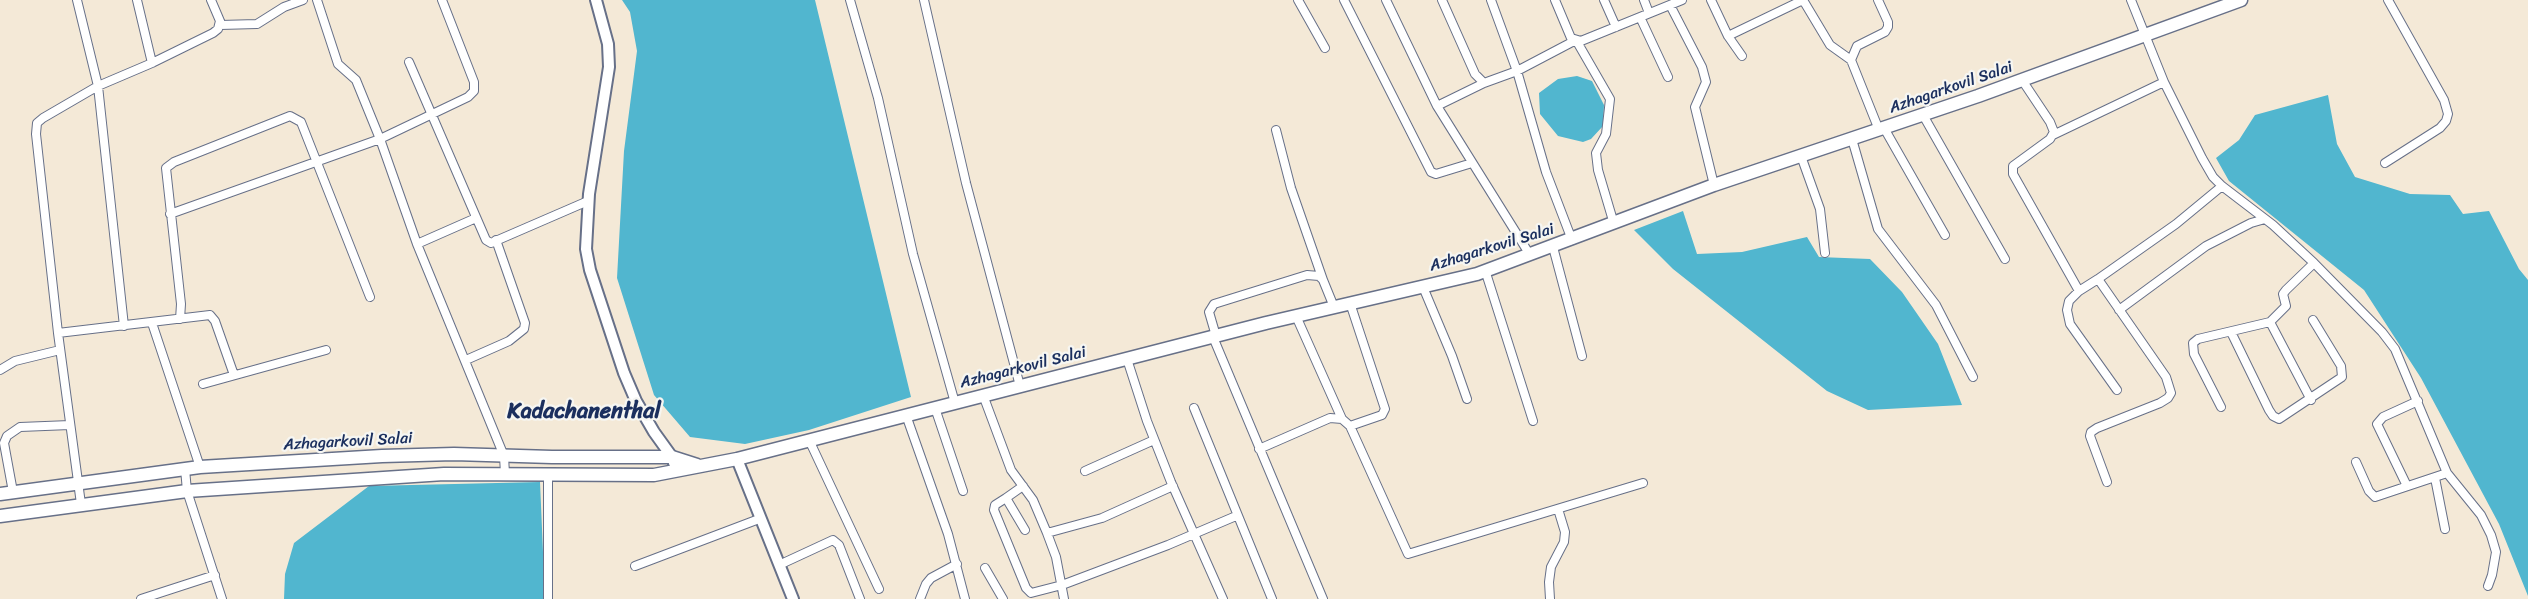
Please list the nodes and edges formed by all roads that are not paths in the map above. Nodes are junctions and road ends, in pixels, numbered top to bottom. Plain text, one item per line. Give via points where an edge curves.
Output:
1 (77, 0) edge
2 (137, 0) edge
3 (211, 0) edge
4 (303, 0) edge
5 (317, 0) edge
6 (442, 0) edge
7 (596, 0) edge
8 (850, 0) edge
9 (924, 0) edge
10 (1298, 0) edge
11 (1344, 0) edge
12 (1386, 0) edge
13 (1442, 0) edge
14 (1491, 0) edge
15 (1555, 0) edge
16 (1604, 0) edge
17 (1644, 0) edge
18 (1682, 0) edge
19 (1711, 0) edge
20 (1803, 0) edge
21 (1878, 0) edge
22 (2131, 0) edge
23 (2241, 0) edge
24 (2388, 0) edge
25 (1670, 5) junction
26 (1649, 14) junction
27 (1640, 17) junction
28 (220, 25) junction
29 (1616, 27) junction
30 (2145, 34) junction
31 (1728, 36) junction
32 (1576, 40) junction
33 (1325, 48) dead end
34 (1742, 56) dead end
35 (1851, 60) junction
36 (409, 62) dead end
37 (152, 63) junction
38 (1517, 71) junction
39 (1668, 77) dead end
40 (2022, 80) junction
41 (2164, 82) junction
42 (1484, 83) junction
43 (98, 86) junction
44 (1437, 106) junction
45 (431, 115) junction
46 (1923, 115) junction
47 (1882, 129) junction
48 (1276, 130) dead end
49 (2053, 135) junction
50 (380, 139) junction
51 (1852, 139) junction
52 (1801, 156) junction
53 (318, 162) junction
54 (1472, 163) junction
55 (2385, 163) dead end
56 (1714, 185) junction
57 (2222, 186) junction
58 (588, 201) junction
59 (170, 214) junction
60 (476, 218) junction
61 (2265, 219) junction
62 (1614, 224) junction
63 (1945, 235) dead end
64 (496, 240) junction
65 (1572, 240) junction
66 (417, 244) junction
67 (1553, 247) junction
68 (1825, 253) dead end
69 (1530, 255) junction
70 (2005, 259) dead end
71 (2314, 263) junction
72 (1485, 270) junction
73 (2098, 279) junction
74 (1323, 280) junction
75 (1423, 286) junction
76 (2079, 291) junction
77 (370, 297) dead end
78 (1350, 303) junction
79 (1334, 307) junction
80 (2119, 310) junction
81 (1296, 316) junction
82 (180, 319) junction
83 (2313, 320) dead end
84 (2270, 322) junction
85 (152, 323) junction
86 (124, 326) junction
87 (2231, 332) junction
88 (58, 333) junction
89 (1215, 336) junction
90 (60, 350) junction
91 (326, 350) dead end
92 (1582, 356) dead end
93 (1127, 359) junction
94 (466, 360) junction
95 (0, 370) edge
96 (234, 375) junction
97 (1973, 377) dead end
98 (203, 384) dead end
99 (1020, 386) junction
100 (2117, 390) dead end
101 (983, 395) junction
102 (1467, 399) dead end
103 (2311, 400) junction
104 (2418, 401) junction
105 (956, 403) junction
106 (2221, 407) dead end
107 (935, 408) junction
108 (1194, 408) dead end
109 (906, 415) junction
110 (1342, 419) junction
111 (1533, 422) dead end
112 (70, 424) junction
113 (1350, 426) junction
114 (1154, 440) junction
115 (810, 442) junction
116 (2, 443) edge
117 (1259, 449) junction
118 (504, 456) junction
119 (672, 457) junction
120 (737, 459) junction
121 (2356, 462) dead end
122 (698, 466) junction
123 (200, 467) junction
124 (185, 469) junction
125 (675, 471) junction
126 (1085, 471) dead end
127 (2447, 473) junction
128 (504, 474) junction
129 (548, 475) junction
130 (2435, 478) junction
131 (77, 482) junction
132 (2107, 482) dead end
133 (1643, 483) dead end
134 (1023, 486) junction
135 (1173, 486) junction
136 (2407, 486) junction
137 (187, 491) junction
138 (963, 491) dead end
139 (6, 493) edge
140 (1006, 498) junction
141 (81, 504) junction
142 (1558, 509) junction
143 (0, 516) edge
144 (1236, 516) junction
145 (759, 519) junction
146 (1025, 530) dead end
147 (2445, 530) dead end
148 (1047, 533) junction
149 (1194, 533) junction
150 (957, 564) junction
151 (779, 565) junction
152 (634, 566) dead end
153 (985, 568) dead end
154 (215, 575) junction
155 (1062, 585) junction
156 (2488, 586) dead end
157 (879, 589) dead end
158 (158, 596) edge
159 (141, 599) edge
160 (222, 599) edge
161 (548, 599) edge
162 (793, 599) edge
163 (860, 599) edge
164 (920, 599) edge
165 (965, 599) edge
166 (1003, 599) edge
167 (1064, 599) edge
168 (1223, 599) edge
169 (1272, 599) edge
170 (1323, 599) edge
171 (1551, 599) edge

1 - 43 street
2 - 37 street
3 - 28 street
4 - 28 street via 257,24
5 - 50 street via 338,64 356,80
6 - 45 street via 474,91
7 - 58 main road via 608,44 609,67
8 - 105 street via 878,98 913,254
9 - 99 street via 966,183
10 - 33 street
11 - 54 street via 1431,172 1436,174
12 - 44 street
13 - 42 street via 1474,74
14 - 38 street
15 - 32 street via 1568,32
16 - 29 street
17 - 26 street
18 - 25 street
19 - 31 street
20 - 31 street
20 - 35 street via 1830,45
21 - 35 street via 1888,27 1857,46
22 - 30 street
23 - 30 main road, Azhagarkovil Salai
24 - 55 street via 2448,114 2440,128
25 - 26 street
25 - 56 street via 1706,82 1695,106
26 - 27 street
27 - 29 street
27 - 39 street
28 - 37 street via 213,33
29 - 32 street
30 - 40 main road, Azhagarkovil Salai
30 - 41 street
31 - 34 street
32 - 38 street
32 - 62 street via 1610,99 1605,134 1596,153
35 - 47 street
36 - 45 street
37 - 43 street
38 - 42 street
38 - 65 street via 1546,172
40 - 46 main road, Azhagarkovil Salai
40 - 49 street via 2053,127
41 - 49 street
41 - 57 street via 2202,158
42 - 44 street
43 - 86 street
43 - 88 street via 37,123
44 - 54 street
45 - 50 street
45 - 60 street
46 - 47 main road, Azhagarkovil Salai
46 - 70 street
47 - 51 main road, Azhagarkovil Salai
47 - 63 street
48 - 74 street via 1291,188
49 - 76 street via 2012,168
50 - 53 street
50 - 66 street
51 - 52 main road, Azhagarkovil Salai
51 - 97 street via 1878,229 1936,305
52 - 56 main road, Azhagarkovil Salai
52 - 68 street via 1820,209
53 - 59 street
53 - 59 street via 301,122 290,116 282,118 170,165 165,172
53 - 77 street
54 - 69 street
56 - 62 main road, Azhagarkovil Salai
57 - 61 street
57 - 73 street
58 - 64 street
58 - 119 main road via 586,249 600,301 636,401
59 - 82 street
60 - 64 street via 486,240
60 - 66 street
61 - 71 street
61 - 80 street via 2206,246
62 - 65 main road, Azhagarkovil Salai
64 - 94 street via 524,329 509,341
65 - 67 main road, Azhagarkovil Salai
66 - 94 street
67 - 69 main road, Azhagarkovil Salai
67 - 92 street
69 - 72 main road, Azhagarkovil Salai
71 - 84 street via 2283,294 2286,306
71 - 104 street via 2389,341
72 - 75 main road, Azhagarkovil Salai
72 - 111 street
73 - 76 street
73 - 80 street
74 - 79 street
74 - 89 street via 1307,275 1214,304 1209,312
75 - 78 main road, Azhagarkovil Salai
75 - 102 street
76 - 100 street via 2068,301 2070,324
78 - 79 main road, Azhagarkovil Salai
78 - 113 street via 1385,409 1378,417
79 - 81 main road, Azhagarkovil Salai
80 - 132 street via 2166,377 2171,393 2160,404 2091,432
81 - 89 main road, Azhagarkovil Salai
81 - 110 street
82 - 85 street
82 - 96 street via 207,314 213,317
83 - 103 street via 2343,373 2340,381
84 - 87 street
84 - 103 street
85 - 86 street
85 - 123 street
86 - 88 street
87 - 103 street via 2273,416 2279,419
87 - 106 street via 2198,339 2192,348
88 - 90 street
89 - 93 main road, Azhagarkovil Salai
89 - 117 street
90 - 95 street via 15,361
90 - 112 street
91 - 96 street
93 - 99 main road, Azhagarkovil Salai
93 - 114 street
94 - 118 street
96 - 98 street
99 - 101 main road, Azhagarkovil Salai
101 - 105 main road, Azhagarkovil Salai
101 - 134 street via 1011,470
104 - 127 street
104 - 136 street via 2383,417 2377,424
105 - 107 main road, Azhagarkovil Salai
107 - 109 main road, Azhagarkovil Salai
107 - 138 street
108 - 144 street
109 - 115 main road, Azhagarkovil Salai
109 - 150 street
110 - 113 street
110 - 117 street via 1330,418
112 - 116 street via 20,427
112 - 131 street
113 - 142 street via 1408,554
114 - 126 street
114 - 135 street
115 - 120 main road, Azhagarkovil Salai
115 - 157 street
116 - 139 street
117 - 170 street
118 - 119 main road, Azhagarkovil Salai
118 - 123 main road, Azhagarkovil Salai via 382,456
118 - 128 street
119 - 122 main road, Azhagarkovil Salai
119 - 125 main road
120 - 122 main road, Azhagarkovil Salai
120 - 145 main road
121 - 136 street via 2375,497
122 - 125 main road, Azhagarkovil Salai
123 - 124 main road, Azhagarkovil Salai
124 - 131 main road, Azhagarkovil Salai
124 - 137 street
125 - 129 main road, Azhagarkovil Salai via 654,475
127 - 130 street
127 - 156 street via 2481,515 2491,535 2496,552
128 - 129 main road, Azhagarkovil Salai
128 - 137 main road, Azhagarkovil Salai via 444,474
129 - 161 street
130 - 136 street
130 - 147 street
131 - 139 main road, Azhagarkovil Salai
131 - 141 street
133 - 142 street
134 - 140 street
134 - 148 street
135 - 148 street via 1102,518
135 - 149 street
137 - 141 main road, Azhagarkovil Salai
137 - 154 street
140 - 146 street
140 - 155 street via 994,510 1028,591 1034,593
141 - 143 main road, Azhagarkovil Salai
142 - 171 street via 1565,532 1551,567
144 - 149 street
144 - 169 street
145 - 151 main road
145 - 152 street
148 - 155 street
149 - 155 street
149 - 168 street
150 - 164 street via 931,578
150 - 165 street
151 - 162 main road
151 - 163 street via 833,540
153 - 166 street
154 - 158 street
154 - 160 street
155 - 167 street
158 - 159 street

